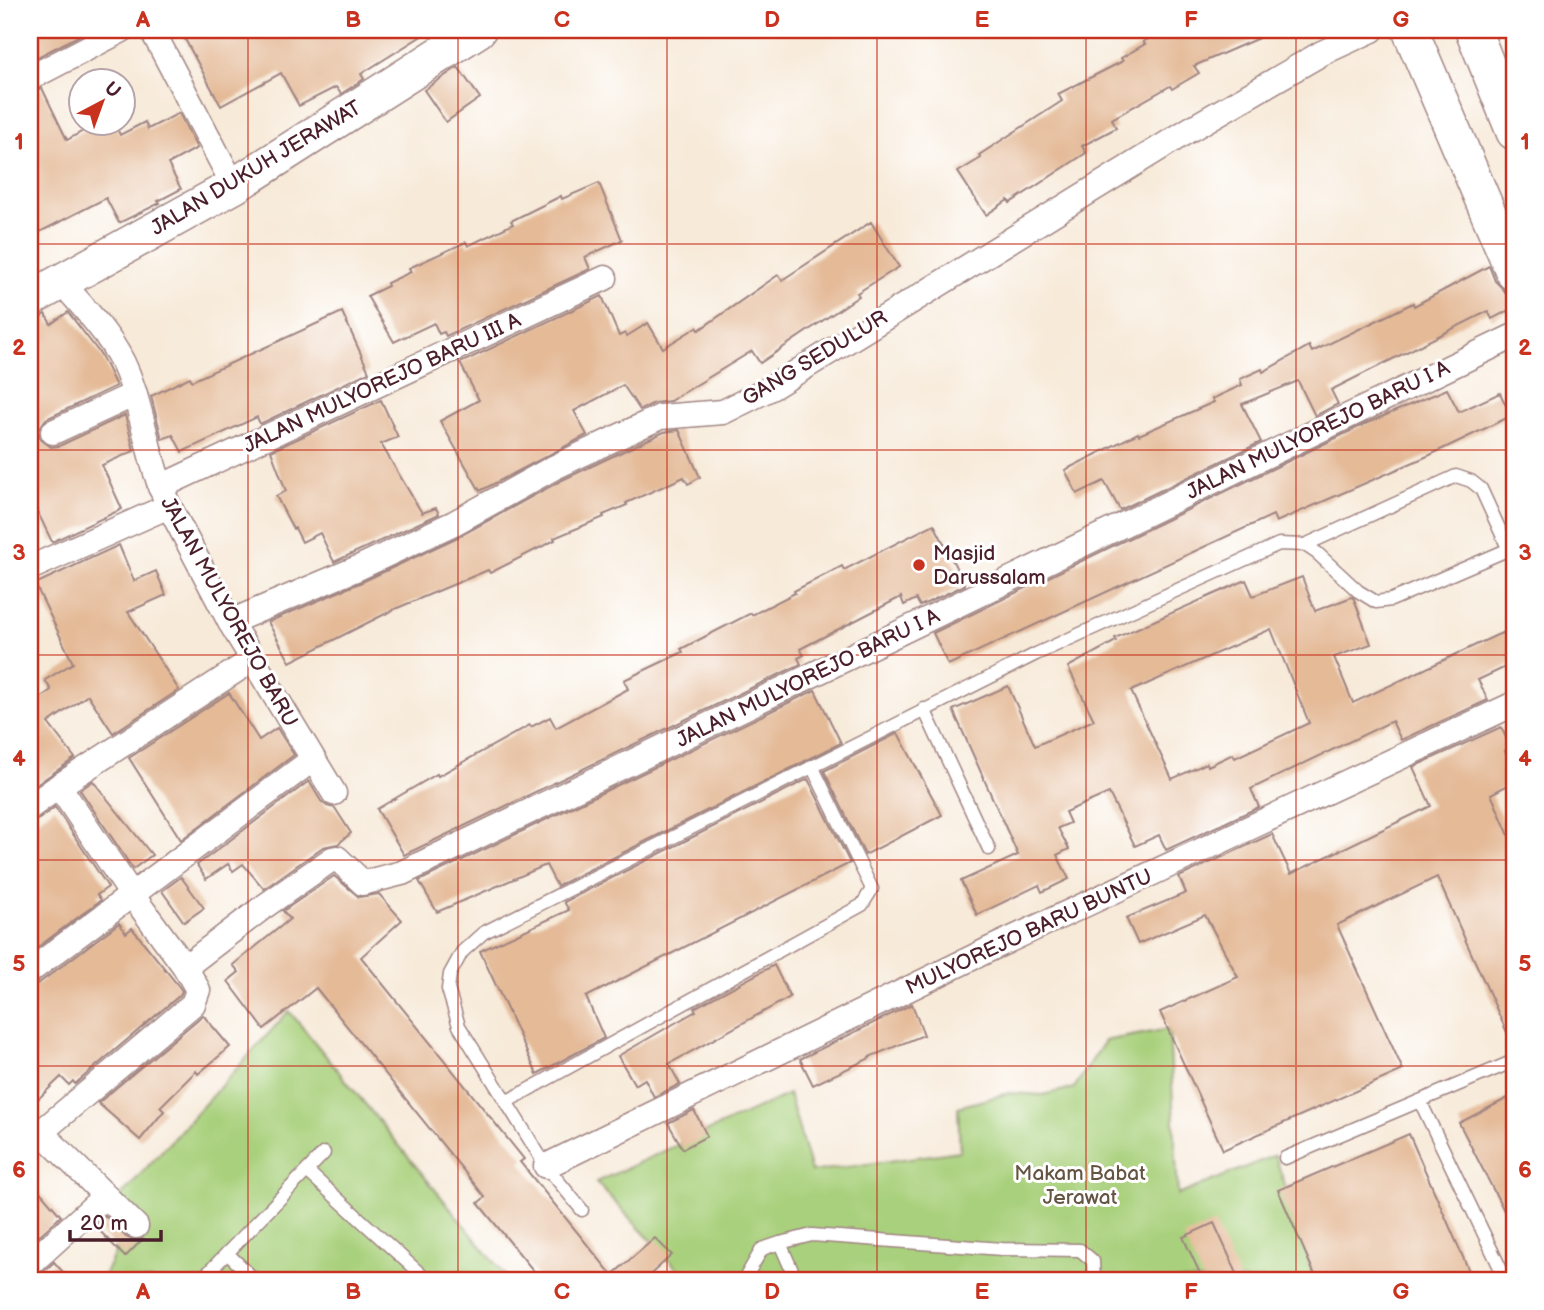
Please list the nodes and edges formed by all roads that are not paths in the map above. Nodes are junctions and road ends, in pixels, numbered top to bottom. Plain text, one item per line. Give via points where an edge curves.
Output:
1 (122, 30) edge
2 (152, 30) edge
3 (1410, 30) edge
4 (1473, 30) edge
5 (1369, 31) edge
6 (456, 36) edge
7 (30, 78) edge
8 (1514, 132) edge
9 (234, 186) junction
10 (1514, 273) edge
11 (605, 278) dead end
12 (60, 280) junction
13 (30, 299) edge
14 (1505, 340) edge
15 (135, 394) junction
16 (53, 432) dead end
17 (164, 497) junction
18 (1305, 545) junction
19 (1511, 548) edge
20 (30, 568) edge
21 (230, 622) junction
22 (252, 660) junction
23 (1514, 704) edge
24 (924, 709) junction
25 (312, 760) junction
26 (812, 766) junction
27 (59, 786) junction
28 (334, 793) dead end
29 (30, 807) edge
30 (989, 849) dead end
31 (132, 895) junction
32 (185, 967) junction
33 (30, 971) edge
34 (1514, 1061) edge
35 (1420, 1101) junction
36 (506, 1102) junction
37 (35, 1137) edge
38 (324, 1153) dead end
39 (1285, 1158) dead end
40 (546, 1166) junction
41 (307, 1171) junction
42 (105, 1196) junction
43 (582, 1210) dead end
44 (136, 1226) dead end
45 (780, 1243) junction
46 (227, 1253) junction
47 (30, 1264) edge
48 (201, 1280) edge
49 (255, 1280) edge
50 (427, 1280) edge
51 (744, 1280) edge
52 (796, 1280) edge
53 (1094, 1280) edge
54 (1506, 1280) edge

1 - 7 street
2 - 9 street
3 - 10 street
4 - 8 street
5 - 21 street, GANG SEDULUR via 1188,130 771,388 723,412 660,417 553,468 454,523
6 - 9 street, JALAN DUKUH JERAWAT
9 - 12 street, JALAN DUKUH JERAWAT
11 - 17 street, JALAN MULYOREJO BARU III A
12 - 13 street, JALAN DUKUH JERAWAT
12 - 15 street, JALAN MULYOREJO BARU via 109,339
14 - 32 street, JALAN MULYOREJO BARU I A via 402,873 363,883 337,858 332,859
15 - 16 street
15 - 17 street, JALAN MULYOREJO BARU
17 - 20 street, JALAN MULYOREJO BARU III A
17 - 21 street, JALAN MULYOREJO BARU
18 - 19 lane via 1376,602 1391,600
18 - 19 lane via 1456,476 1481,489
18 - 24 lane via 1279,544
21 - 22 street, JALAN MULYOREJO BARU
22 - 25 street, JALAN MULYOREJO BARU
22 - 27 street
23 - 40 street, MULYOREJO BARU BUNTU via 988,950
24 - 26 lane
24 - 30 lane
25 - 28 street, JALAN MULYOREJO BARU
25 - 31 street
26 - 36 lane via 872,890 869,898
26 - 36 lane via 483,933 462,952 448,989 459,1026
27 - 29 street
27 - 31 street
31 - 32 street
31 - 33 street
32 - 37 street via 197,985 193,1004
34 - 35 lane
35 - 39 lane
35 - 54 lane
36 - 40 lane
37 - 42 street
38 - 41 lane
40 - 43 lane
41 - 46 lane
41 - 50 lane
42 - 44 street
42 - 47 street
45 - 51 lane via 762,1248
45 - 52 lane
45 - 53 lane via 812,1235 1002,1250 1080,1250 1093,1261
46 - 48 lane
46 - 49 lane

